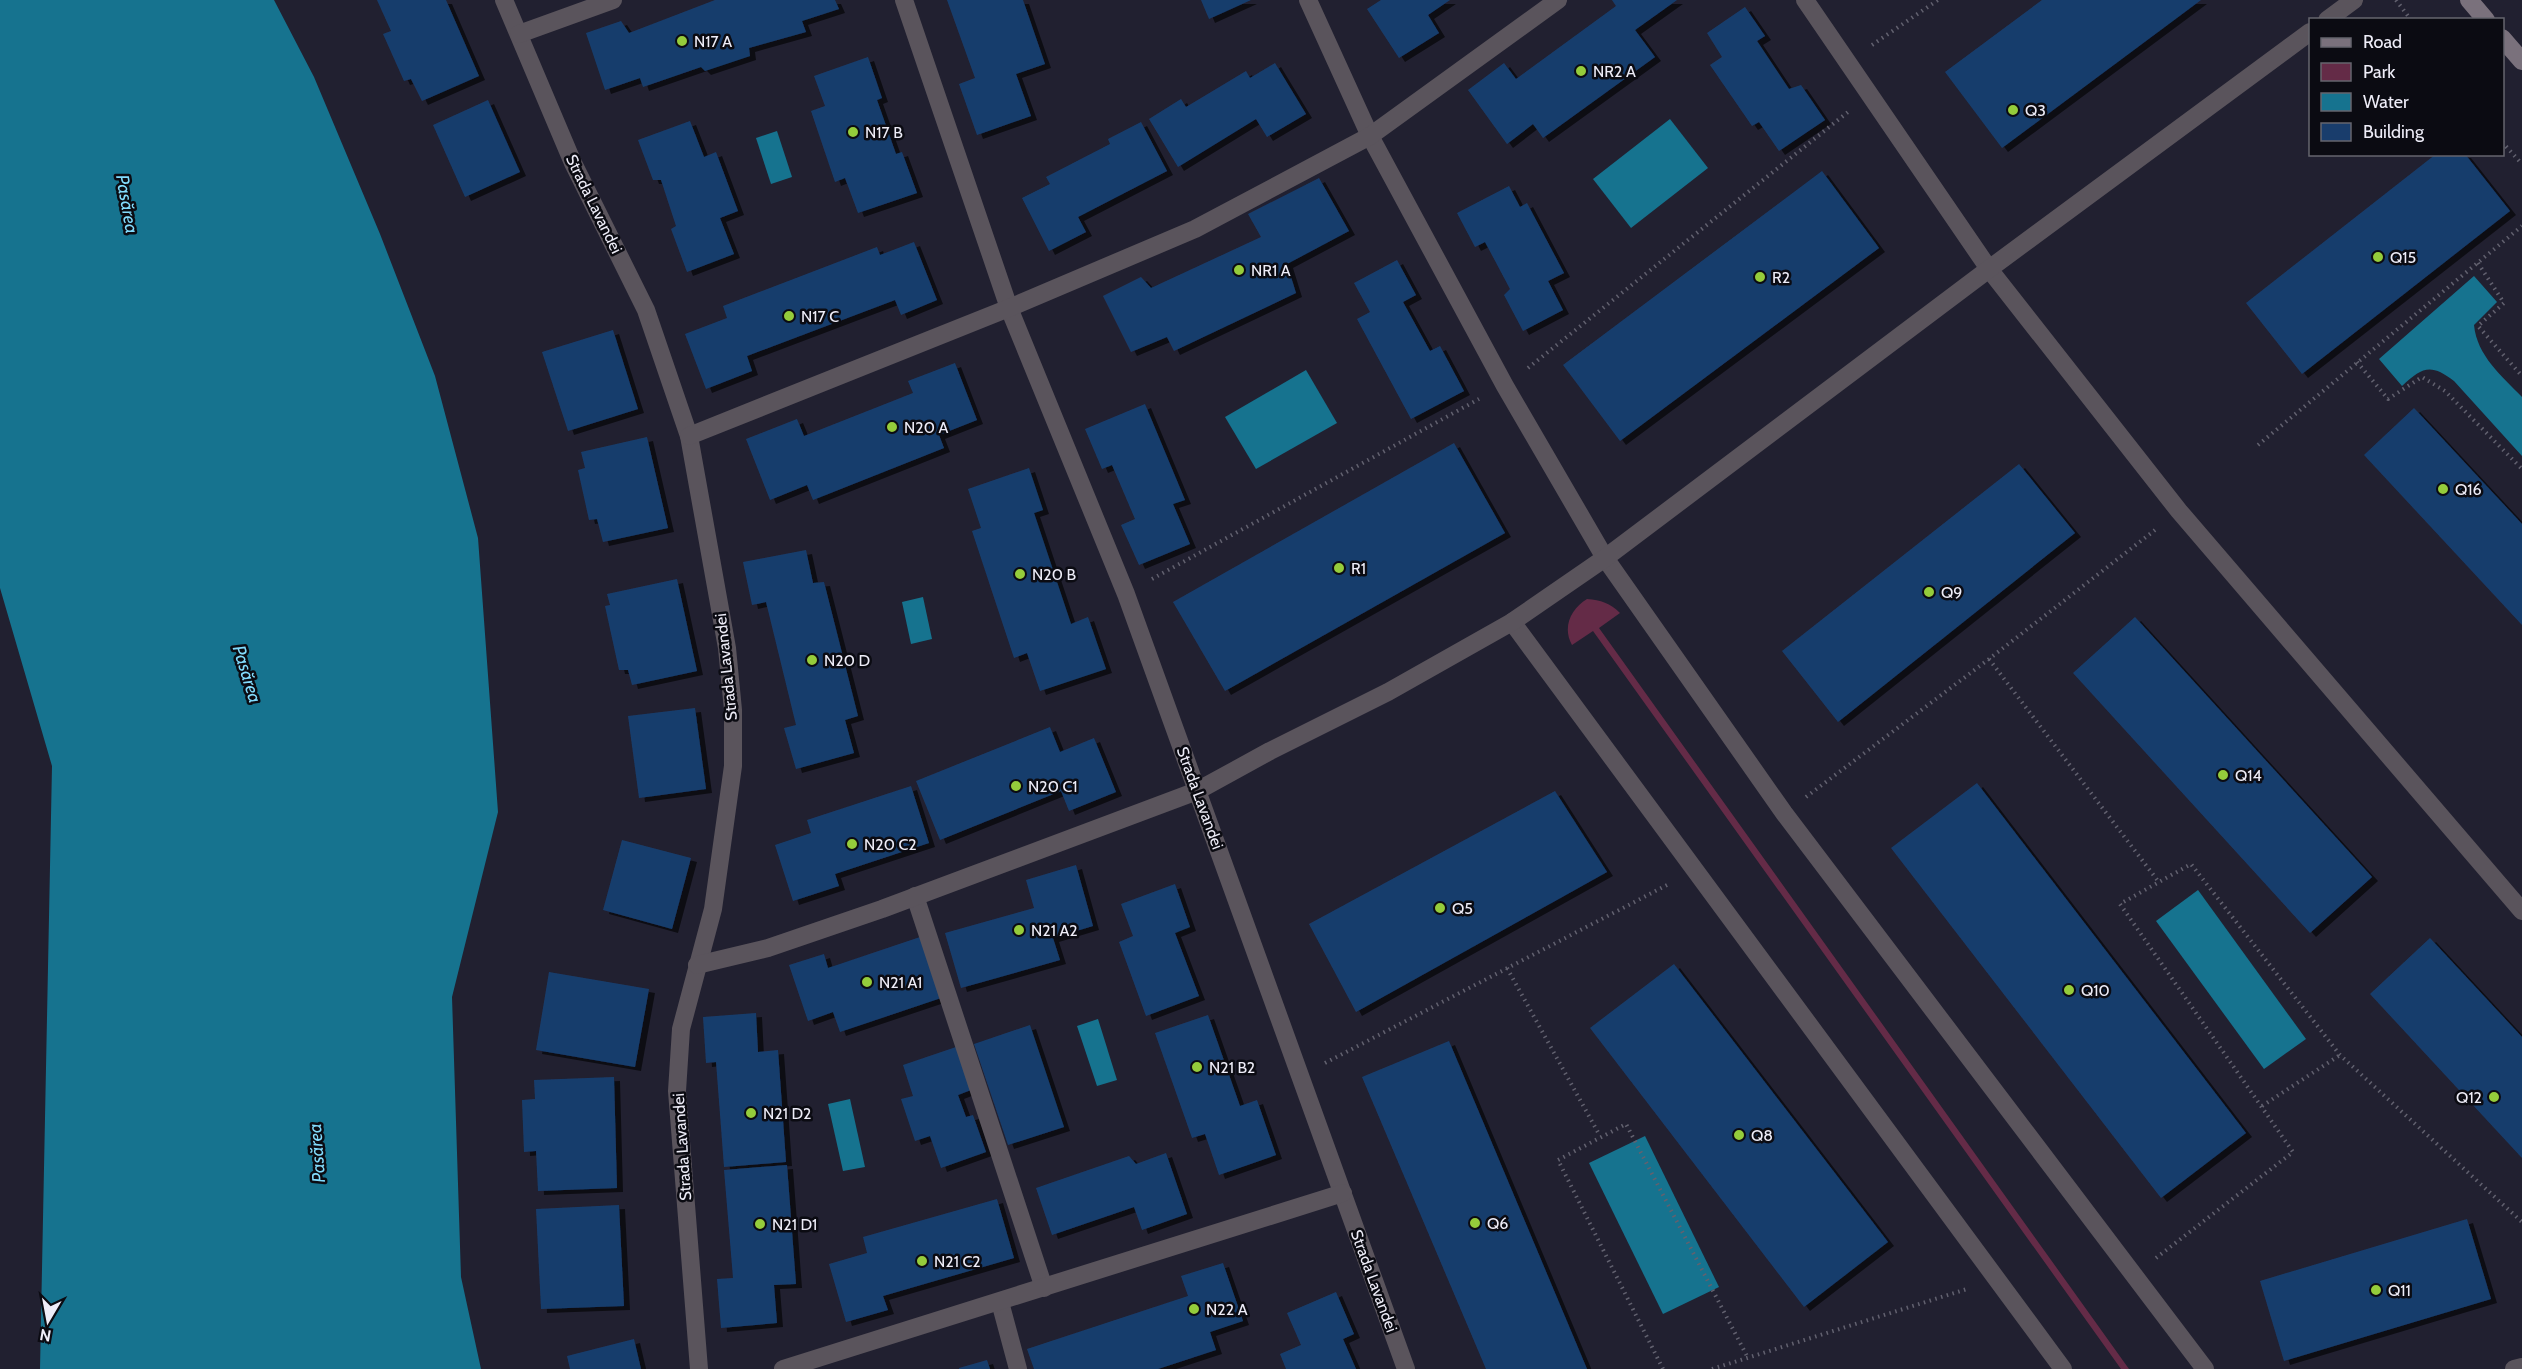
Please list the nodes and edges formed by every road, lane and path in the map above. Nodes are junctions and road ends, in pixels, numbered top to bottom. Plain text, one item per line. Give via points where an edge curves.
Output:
1 (504, 0) edge
2 (613, 0) edge
3 (904, 0) edge
4 (1308, 0) edge
5 (1558, 0) edge
6 (1805, 0) edge
7 (1938, 0) edge
8 (2354, 0) edge
9 (2396, 0) edge
10 (2469, 0) edge
11 (2330, 18) edge
12 (2409, 18) edge
13 (2484, 18) edge
14 (2309, 33) edge
15 (519, 34) junction
16 (2504, 40) edge
17 (2522, 61) edge
18 (1848, 62) junction
19 (1870, 95) junction
20 (1370, 136) junction
21 (2504, 144) edge
22 (2522, 164) edge
23 (2522, 226) edge
24 (2478, 263) junction
25 (1989, 268) junction
26 (1009, 308) junction
27 (2357, 362) junction
28 (2522, 376) edge
29 (1505, 386) junction
30 (689, 436) junction
31 (2258, 445) dead end
32 (2522, 469) edge
33 (2179, 511) junction
34 (1605, 558) junction
35 (1126, 594) junction
36 (1512, 622) junction
37 (1989, 659) junction
38 (1197, 791) junction
39 (1784, 813) junction
40 (1695, 870) junction
41 (2158, 881) junction
42 (915, 896) junction
43 (2522, 910) edge
44 (697, 964) junction
45 (1507, 968) junction
46 (2340, 1055) junction
47 (1300, 1076) junction
48 (2262, 1106) junction
49 (1600, 1136) junction
50 (1342, 1193) junction
51 (2522, 1222) edge
52 (2133, 1276) junction
53 (1997, 1280) junction
54 (1044, 1288) junction
55 (999, 1302) junction
56 (1748, 1358) junction
57 (2522, 1367) edge
58 (699, 1369) edge
59 (783, 1369) edge
60 (1018, 1369) edge
61 (1406, 1369) edge
62 (1663, 1369) edge
63 (1712, 1369) edge
64 (2063, 1369) edge
65 (2205, 1369) edge
66 (2514, 1369) edge

1 - 15 street, Strada Lavandei
2 - 15 street
3 - 26 street, Strada Lavandei
4 - 20 street
5 - 20 street
6 - 18 street
7 - 18 path
8 - 11 street
9 - 12 path
10 - 13 street
14 - 25 street
15 - 30 street, Strada Lavandei via 573,163 646,310
16 - 17 street
18 - 19 street
19 - 25 street
19 - 29 path
20 - 26 street via 1195,229
20 - 29 street
21 - 22 path
23 - 24 path
24 - 27 path
24 - 28 path via 2504,303 2478,326
25 - 33 street
25 - 34 street
26 - 30 street
26 - 35 street, Strada Lavandei
27 - 31 path
27 - 32 path via 2388,399 2422,377 2445,391
29 - 34 street
29 - 35 path
30 - 44 street, Strada Lavandei via 727,648 733,710 732,777 713,909
33 - 37 path
33 - 43 street
34 - 36 street
34 - 39 street
35 - 38 street, Strada Lavandei
36 - 38 street via 1388,692
36 - 40 street
37 - 39 path
37 - 41 path
38 - 42 street
38 - 47 street, Strada Lavandei
39 - 52 street
40 - 45 path
40 - 53 street
41 - 46 path via 2191,864
41 - 48 path via 2120,904
42 - 44 street via 768,948
42 - 54 street
44 - 58 street, Strada Lavandei via 681,1029 677,1091
45 - 47 path
45 - 49 path
46 - 48 path
46 - 51 path
47 - 50 street, Strada Lavandei
48 - 52 path via 2293,1152
49 - 56 path via 1626,1124
49 - 62 path via 1558,1160
50 - 54 street
50 - 61 street, Strada Lavandei
52 - 65 street
53 - 56 path
53 - 64 street
54 - 55 street
55 - 59 street
55 - 60 street
56 - 63 path
57 - 66 street

